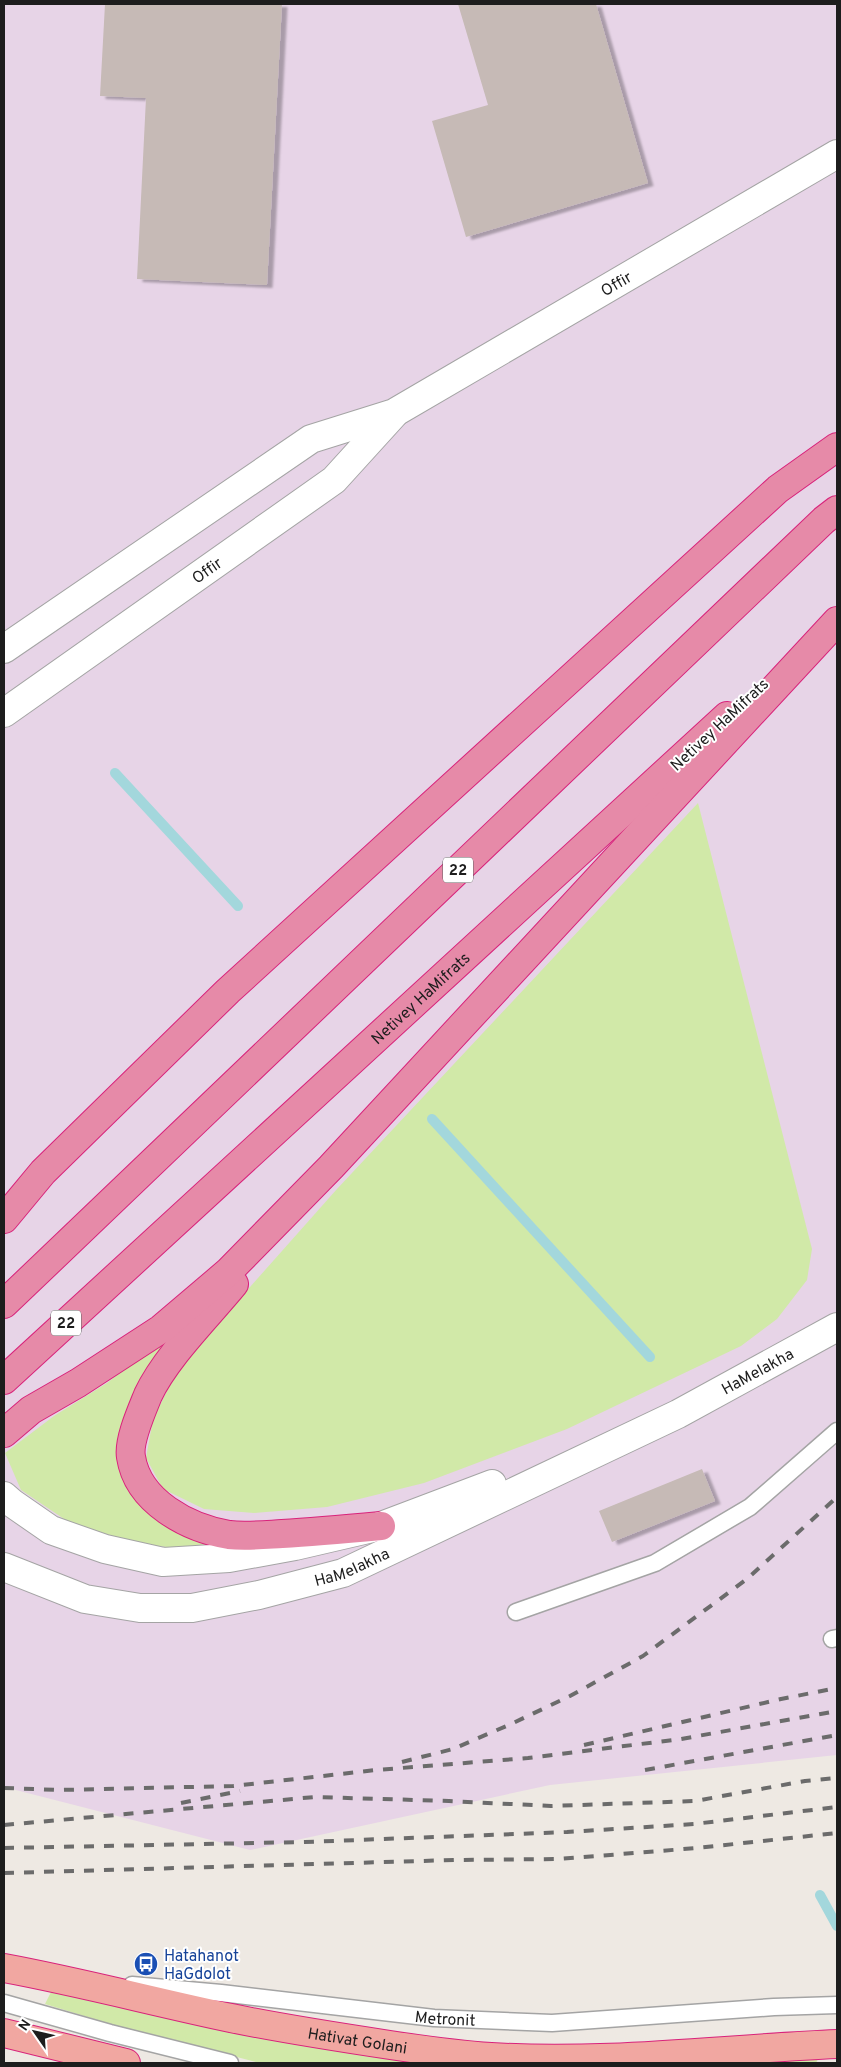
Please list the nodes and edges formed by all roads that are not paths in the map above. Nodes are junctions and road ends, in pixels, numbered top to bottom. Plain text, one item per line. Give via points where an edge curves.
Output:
1 (837, 154) edge
2 (394, 413) junction
3 (837, 447) edge
4 (837, 510) edge
5 (837, 616) edge
6 (837, 621) edge
7 (4, 648) edge
8 (4, 713) edge
9 (331, 1167) junction
10 (43, 1172) junction
11 (4, 1204) edge
12 (4, 1219) edge
13 (4, 1304) edge
14 (837, 1327) edge
15 (4, 1380) edge
16 (678, 1414) junction
17 (837, 1431) edge
18 (4, 1433) edge
19 (4, 1496) edge
20 (381, 1526) junction
21 (4, 1568) edge
22 (516, 1612) dead end
23 (4, 1968) edge
24 (54, 1978) junction
25 (4, 2003) edge
26 (837, 2005) edge
27 (4, 2033) edge
28 (837, 2044) edge
29 (53, 2054) edge
30 (126, 2063) edge
31 (230, 2063) edge

1 - 2 street, Offir
2 - 7 street, Offir via 311,439
2 - 8 street, Offir via 334,480
3 - 10 highway via 778,489 228,991
4 - 13 highway, 22
5 - 15 highway, Netivey HaMifrats / 22
6 - 9 highway
9 - 18 highway via 228,1272 161,1329 32,1410
9 - 20 highway via 173,1357 149,1393 136,1426 130,1456 139,1482 160,1505 196,1526 230,1535 262,1536
10 - 11 highway
10 - 12 highway
14 - 16 street, HaMelakha
16 - 20 street, HaMelakha
16 - 21 street, HaMelakha via 343,1573 259,1595 192,1608 140,1608 85,1600
17 - 22 lane via 750,1507 655,1563
19 - 20 street, HaMelakha via 51,1530 105,1549 162,1562 239,1556
23 - 24 highway, Hativat Golani
24 - 26 lane, Metronit via 221,1993 434,2018 552,2023
24 - 28 highway, Hativat Golani via 319,2035 489,2057 632,2056
25 - 31 lane
27 - 29 highway
29 - 30 highway

